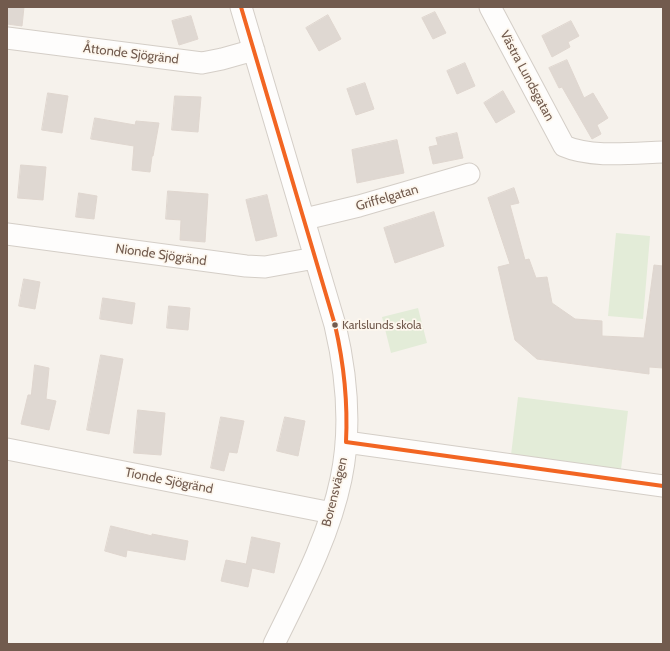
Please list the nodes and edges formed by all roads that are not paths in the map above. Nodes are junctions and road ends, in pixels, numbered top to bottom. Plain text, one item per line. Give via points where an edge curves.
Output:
1 (242, 7) edge
2 (490, 7) edge
3 (7, 38) edge
4 (254, 50) junction
5 (663, 152) edge
6 (469, 174) dead end
7 (305, 219) junction
8 (7, 234) edge
9 (315, 258) junction
10 (346, 442) junction
11 (7, 449) edge
12 (663, 486) edge
13 (332, 513) junction
14 (274, 644) edge

1 - 4 street, Borensvägen
2 - 5 street, Västra Lundsgatan via 564,146 587,153
3 - 4 street, Åttonde Sjögränd via 202,63
4 - 7 street, Borensvägen
6 - 7 street, Griffelgatan
7 - 9 street, Borensvägen
8 - 9 street, Nionde Sjögränd via 246,266 271,267
9 - 10 street, Borensvägen via 342,353 346,381
10 - 12 street
10 - 13 street, Borensvägen via 341,480
11 - 13 street, Tionde Sjögränd
13 - 14 street, Borensvägen via 303,585

